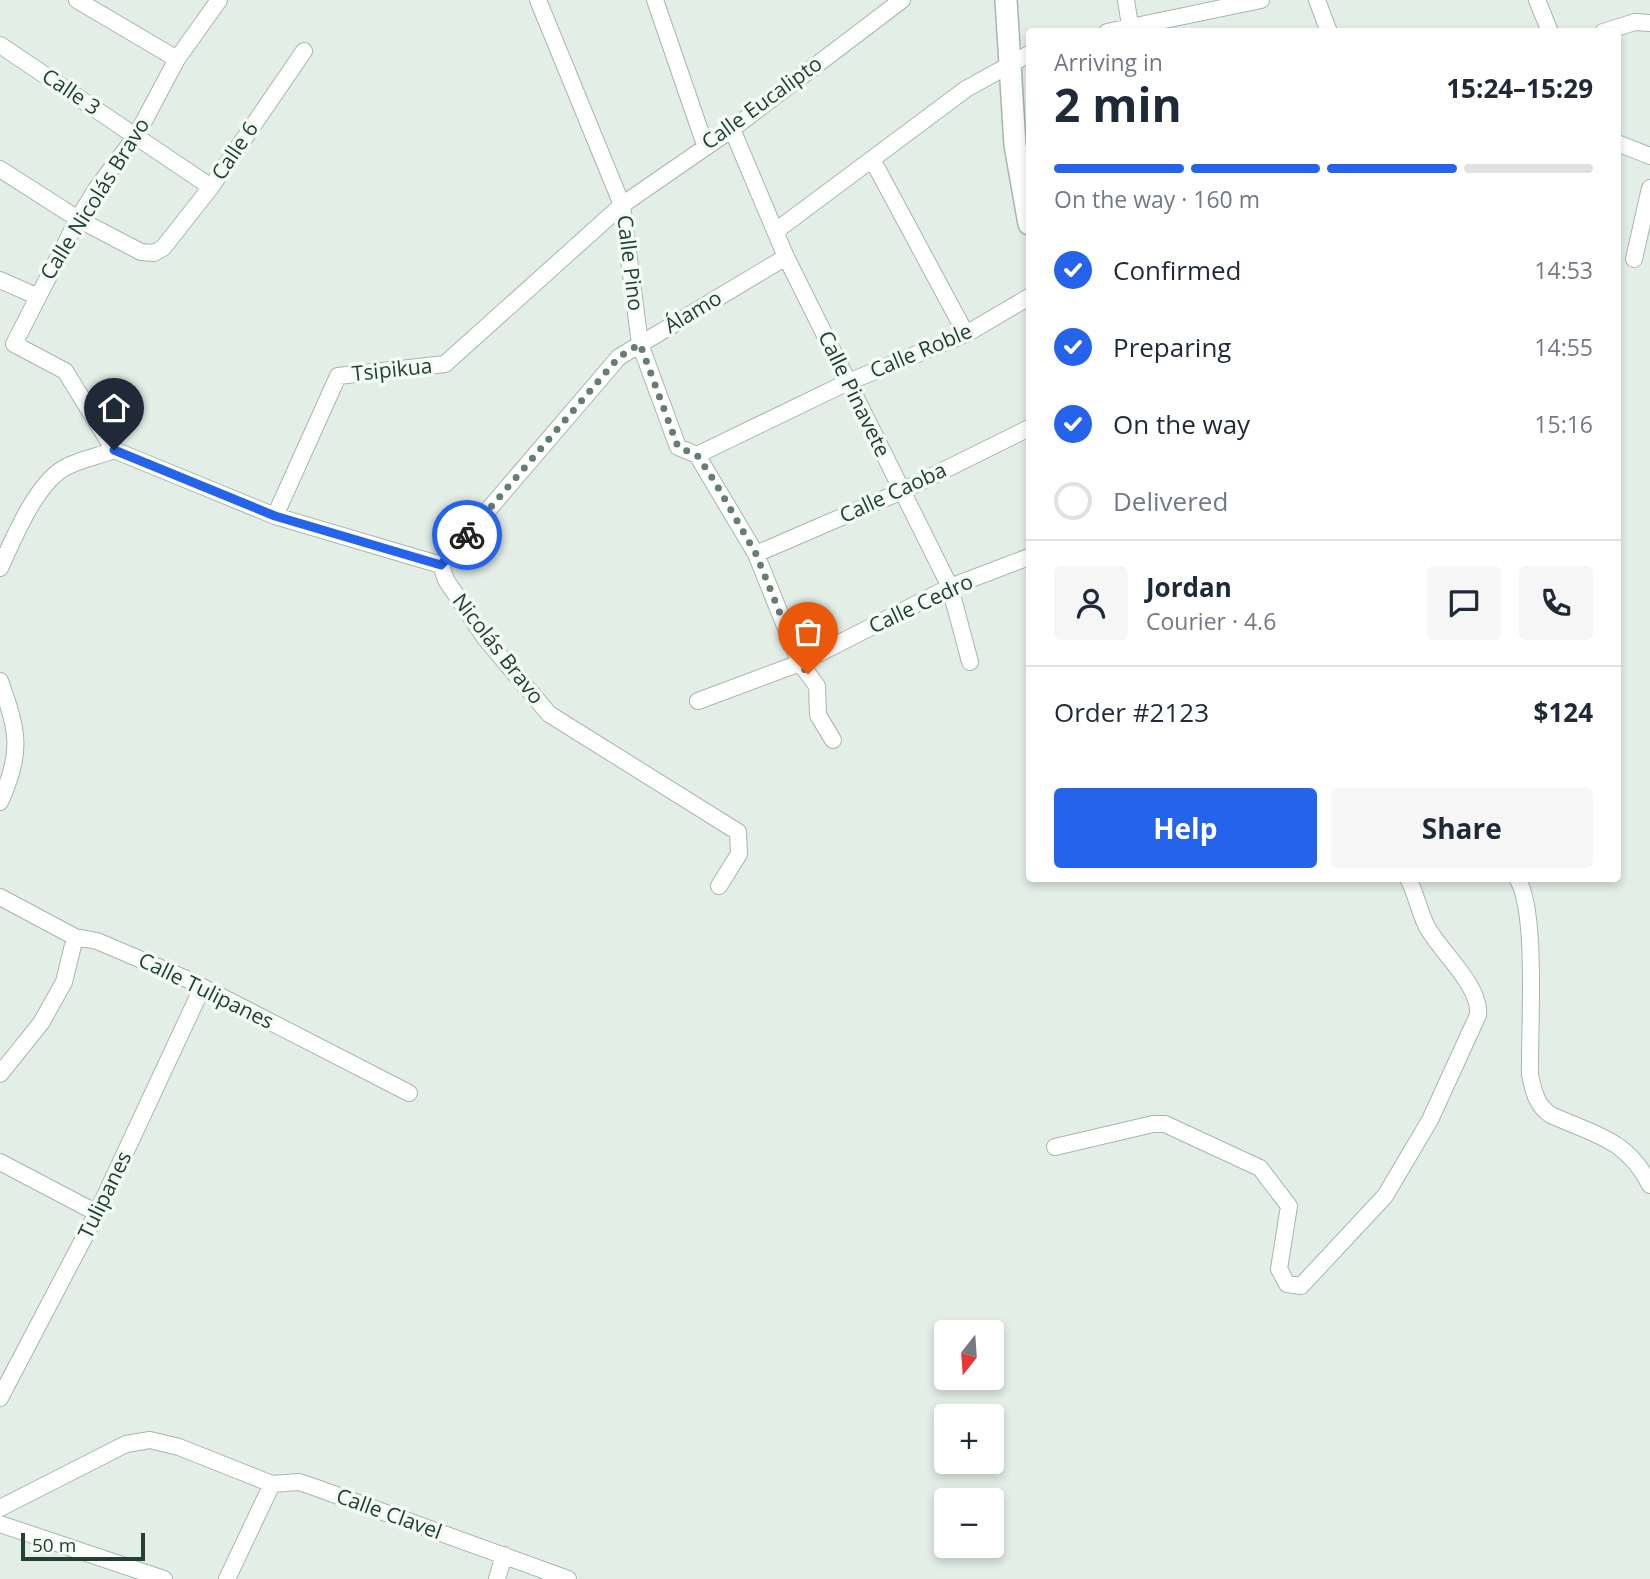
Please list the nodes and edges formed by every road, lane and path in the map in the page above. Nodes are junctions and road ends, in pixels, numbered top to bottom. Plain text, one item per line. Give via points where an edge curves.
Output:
1 (77, 0) edge
2 (219, 0) edge
3 (538, 0) edge
4 (655, 0) edge
5 (1006, 0) edge
6 (1126, 0) edge
7 (1261, 0) edge
8 (1317, 0) edge
9 (1537, 0) edge
10 (892, 3) edge
11 (1650, 23) edge
12 (1131, 28) edge
13 (1135, 28) edge
14 (1328, 28) edge
15 (1548, 28) edge
16 (1616, 28) edge
17 (0, 45) edge
18 (304, 51) dead end
19 (1020, 57) edge
20 (177, 59) junction
21 (732, 128) junction
22 (136, 136) junction
23 (705, 145) junction
24 (1621, 145) edge
25 (1650, 156) edge
26 (873, 161) junction
27 (0, 169) edge
28 (211, 187) junction
29 (1650, 188) edge
30 (622, 205) junction
31 (1026, 206) edge
32 (78, 219) junction
33 (777, 230) junction
34 (786, 257) junction
35 (1634, 259) dead end
36 (0, 280) edge
37 (36, 296) junction
38 (1026, 299) edge
39 (966, 334) junction
40 (640, 344) junction
41 (7, 345) edge
42 (848, 382) junction
43 (1026, 429) edge
44 (114, 450) junction
45 (697, 455) junction
46 (902, 491) junction
47 (275, 516) junction
48 (756, 554) junction
49 (1026, 558) edge
50 (441, 565) junction
51 (0, 568) edge
52 (950, 587) junction
53 (970, 662) dead end
54 (800, 663) junction
55 (0, 681) edge
56 (698, 701) dead end
57 (833, 740) dead end
58 (0, 802) edge
59 (1410, 882) edge
60 (1519, 882) edge
61 (719, 886) dead end
62 (0, 897) edge
63 (75, 937) junction
64 (202, 988) junction
65 (0, 1074) edge
66 (409, 1093) dead end
67 (1055, 1147) dead end
68 (0, 1162) edge
69 (1650, 1185) edge
70 (97, 1213) junction
71 (0, 1398) edge
72 (272, 1484) junction
73 (0, 1508) edge
74 (0, 1524) edge
75 (503, 1555) junction
76 (164, 1579) edge
77 (227, 1579) edge
78 (498, 1579) edge
79 (568, 1579) edge

1 - 20 street
2 - 20 street, Calle Nicolás Bravo
3 - 30 street, Calle Pino
4 - 23 street
5 - 19 street
6 - 12 street
7 - 13 street
8 - 14 street
9 - 15 street
10 - 21 street, Calle Eucalipto
11 - 16 street
17 - 22 street, Calle 3
18 - 28 street, Calle 6
19 - 26 street via 967,89
19 - 31 street via 1015,145
20 - 22 street, Calle Nicolás Bravo
21 - 23 street, Calle Eucalipto
21 - 33 street, Calle Pinavete
22 - 28 street, Calle 3
22 - 32 street, Calle Nicolás Bravo
23 - 30 street, Calle Eucalipto
24 - 25 street
26 - 33 street
26 - 39 street
27 - 32 street
28 - 32 street, Calle 6 via 163,248 154,253 141,252
29 - 35 street
30 - 40 street, Calle Pino
30 - 47 street, Tsipikua via 445,364 338,376
32 - 37 street, Calle Nicolás Bravo
33 - 34 street, Calle Pinavete
34 - 40 street, Álamo
34 - 42 street, Calle Pinavete
36 - 37 street
37 - 41 street, Calle Nicolás Bravo
38 - 39 street, Calle Roble
39 - 42 street, Calle Roble
40 - 45 street, Calle Pino via 678,447
40 - 50 street, Álamo via 619,357
41 - 44 street, Calle Nicolás Bravo via 65,371
42 - 45 street, Calle Roble
42 - 46 street, Calle Pinavete
43 - 46 street, Calle Caoba
44 - 47 street
44 - 51 street via 66,466 47,481
45 - 48 street, Calle Pino
46 - 48 street, Calle Caoba
46 - 52 street, Calle Pinavete
47 - 50 street
48 - 54 street, Calle Pino
49 - 52 street, Calle Cedro
50 - 61 street, Nicolás Bravo via 485,638 549,714 737,832 739,854
52 - 53 street, Calle Pinavete
52 - 54 street, Calle Cedro
54 - 56 street, Calle Cedro
54 - 57 street, Calle Pino via 817,686 818,715
55 - 58 street via 17,730 18,748
59 - 67 street via 1426,924 1476,997 1478,1015 1430,1120 1385,1196 1301,1286 1287,1284 1279,1269 1289,1206 1260,1168 1165,1124
60 - 69 street via 1527,904 1530,1075 1536,1098 1551,1115 1624,1148
62 - 63 street, Calle Tulipanes
63 - 64 street, Calle Tulipanes via 97,941
63 - 65 street via 64,982 41,1023
64 - 66 street, Calle Tulipanes
64 - 70 street, Tulipanes
68 - 70 street
70 - 71 street, Tulipanes
72 - 73 street via 150,1440 126,1444
72 - 75 street, Calle Clavel via 299,1482
72 - 77 street
74 - 76 street
75 - 78 street
75 - 79 street, Calle Clavel

